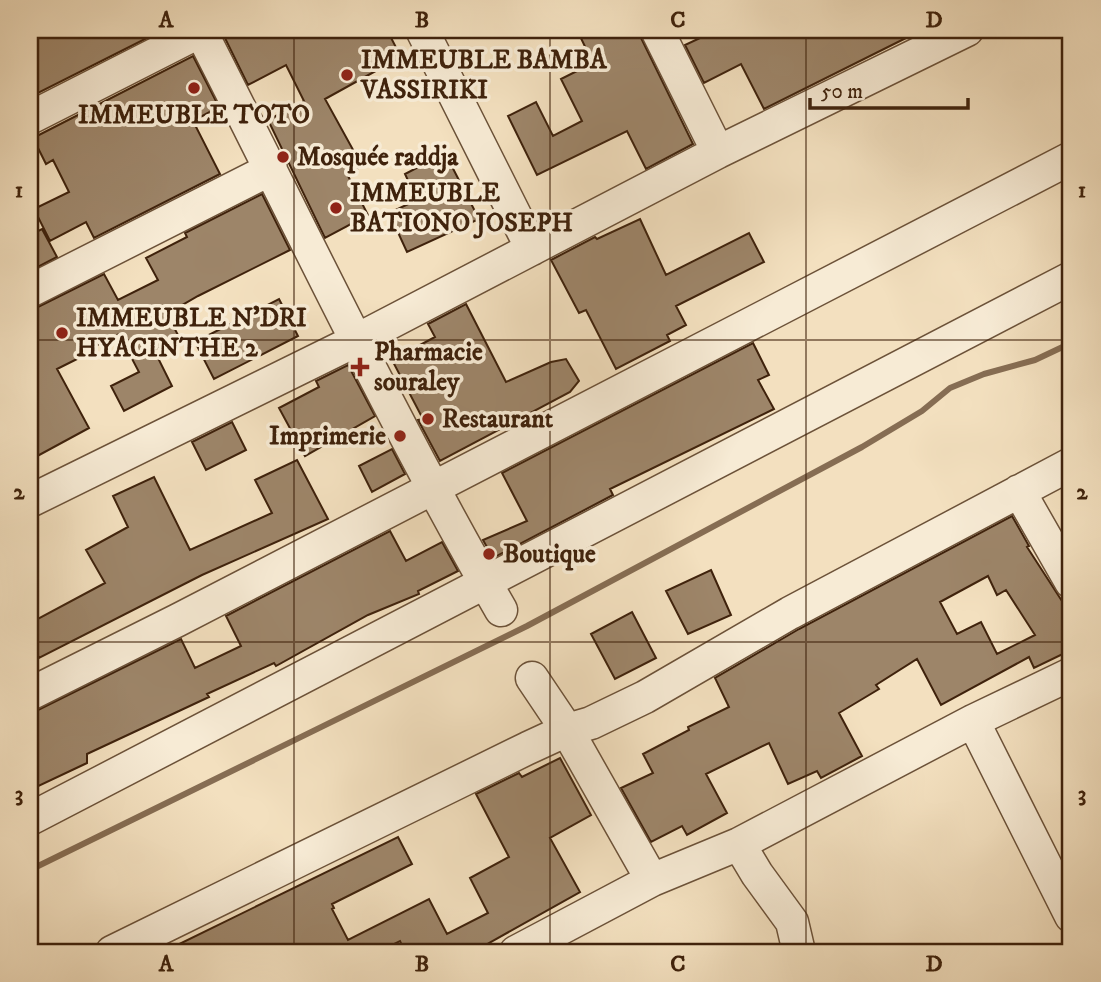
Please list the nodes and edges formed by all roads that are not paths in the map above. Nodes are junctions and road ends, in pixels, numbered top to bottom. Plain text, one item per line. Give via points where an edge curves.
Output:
1 (422, 30) edge
2 (657, 30) edge
3 (967, 30) edge
4 (200, 31) edge
5 (30, 118) edge
6 (718, 152) junction
7 (1071, 158) edge
8 (271, 169) junction
9 (532, 249) junction
10 (1071, 278) edge
11 (30, 291) edge
12 (355, 341) junction
13 (1071, 464) edge
14 (432, 489) junction
15 (1019, 491) junction
16 (30, 501) edge
17 (485, 582) junction
18 (1071, 582) edge
19 (501, 610) dead end
20 (1071, 674) edge
21 (532, 678) dead end
22 (30, 694) edge
23 (973, 721) junction
24 (566, 730) junction
25 (30, 819) edge
26 (739, 844) junction
27 (652, 880) junction
28 (1071, 916) edge
29 (145, 945) edge
30 (112, 952) edge
31 (516, 952) edge
32 (799, 952) edge

1 - 9 street
2 - 6 street
3 - 6 street
4 - 5 street
4 - 8 street
6 - 9 street
7 - 14 street
8 - 11 street
8 - 12 street
9 - 12 street
10 - 17 street
12 - 14 street
12 - 16 street
13 - 15 street
14 - 17 street
14 - 22 street
15 - 18 street
15 - 24 street via 790,613 645,697
17 - 19 street
17 - 25 street
20 - 23 street
21 - 24 street
23 - 26 street
23 - 28 street
24 - 27 street
24 - 29 street
26 - 27 street
26 - 32 street via 792,922
27 - 31 street
29 - 30 street

